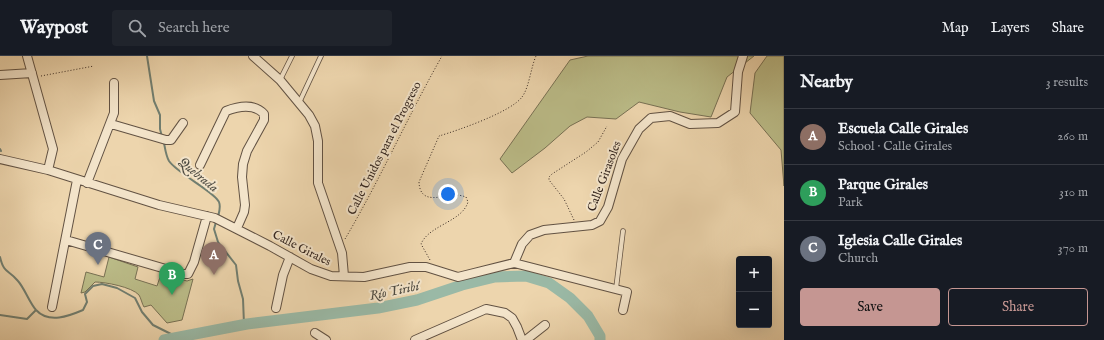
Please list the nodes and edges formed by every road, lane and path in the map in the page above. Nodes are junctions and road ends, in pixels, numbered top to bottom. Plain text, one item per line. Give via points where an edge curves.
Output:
1 (27, 56) edge
2 (253, 56) edge
3 (292, 56) edge
4 (321, 56) edge
5 (442, 56) edge
6 (536, 56) edge
7 (743, 56) edge
8 (94, 66) dead end
9 (0, 75) edge
10 (32, 75) junction
11 (280, 80) junction
12 (114, 83) dead end
13 (300, 102) junction
14 (183, 123) dead end
15 (111, 124) junction
16 (607, 126) dead end
17 (0, 159) edge
18 (200, 165) dead end
19 (48, 170) junction
20 (77, 180) junction
21 (87, 183) junction
22 (207, 216) junction
23 (577, 226) junction
24 (237, 228) junction
25 (623, 231) dead end
26 (66, 240) junction
27 (340, 248) junction
28 (290, 257) junction
29 (514, 263) junction
30 (435, 270) junction
31 (344, 276) junction
32 (616, 290) junction
33 (52, 307) dead end
34 (276, 308) dead end
35 (623, 310) dead end
36 (544, 326) dead end
37 (315, 333) dead end
38 (326, 340) edge
39 (415, 340) edge
40 (522, 340) edge
41 (526, 340) edge

1 - 10 street
2 - 11 street
3 - 11 lane
4 - 13 lane
5 - 27 path, Calle Unidos para el Progreso
6 - 30 path via 523,96 515,104 493,116 439,136 419,182 422,193 429,197 456,195 466,197 468,202 467,207 450,222 424,237 422,244
7 - 23 street, Calle Girasoles via 738,72 736,112 718,123 690,124 670,116 651,118 639,129 622,159 608,207 600,221 592,225
8 - 10 path
9 - 10 street
10 - 19 street via 53,149
11 - 13 street
12 - 15 street via 114,114
13 - 27 street via 315,126 318,141 318,183
14 - 15 street via 171,140
15 - 21 street
16 - 23 path via 598,142 549,177 564,199
17 - 19 street, Calle Girales
18 - 24 street via 226,111 254,106 260,109 264,114 264,120 243,164 245,205
19 - 20 street, Calle Girales
20 - 21 street, Calle Girales
20 - 26 street
21 - 22 street, Calle Girales via 159,205
22 - 24 street, Calle Girales
22 - 26 street via 188,274
23 - 29 street, Calle Girasoles via 544,230 530,235 522,244
24 - 28 street, Calle Girales
25 - 32 lane
26 - 33 street
27 - 31 street
28 - 31 street, Calle Girales via 331,276
28 - 34 street
29 - 30 street, Calle Girales via 458,278
29 - 32 street, Calle Girales
30 - 31 street, Calle Girales via 410,267 364,277
32 - 35 street via 627,292
36 - 41 street
37 - 38 street
39 - 40 street via 486,309 505,313 512,318

